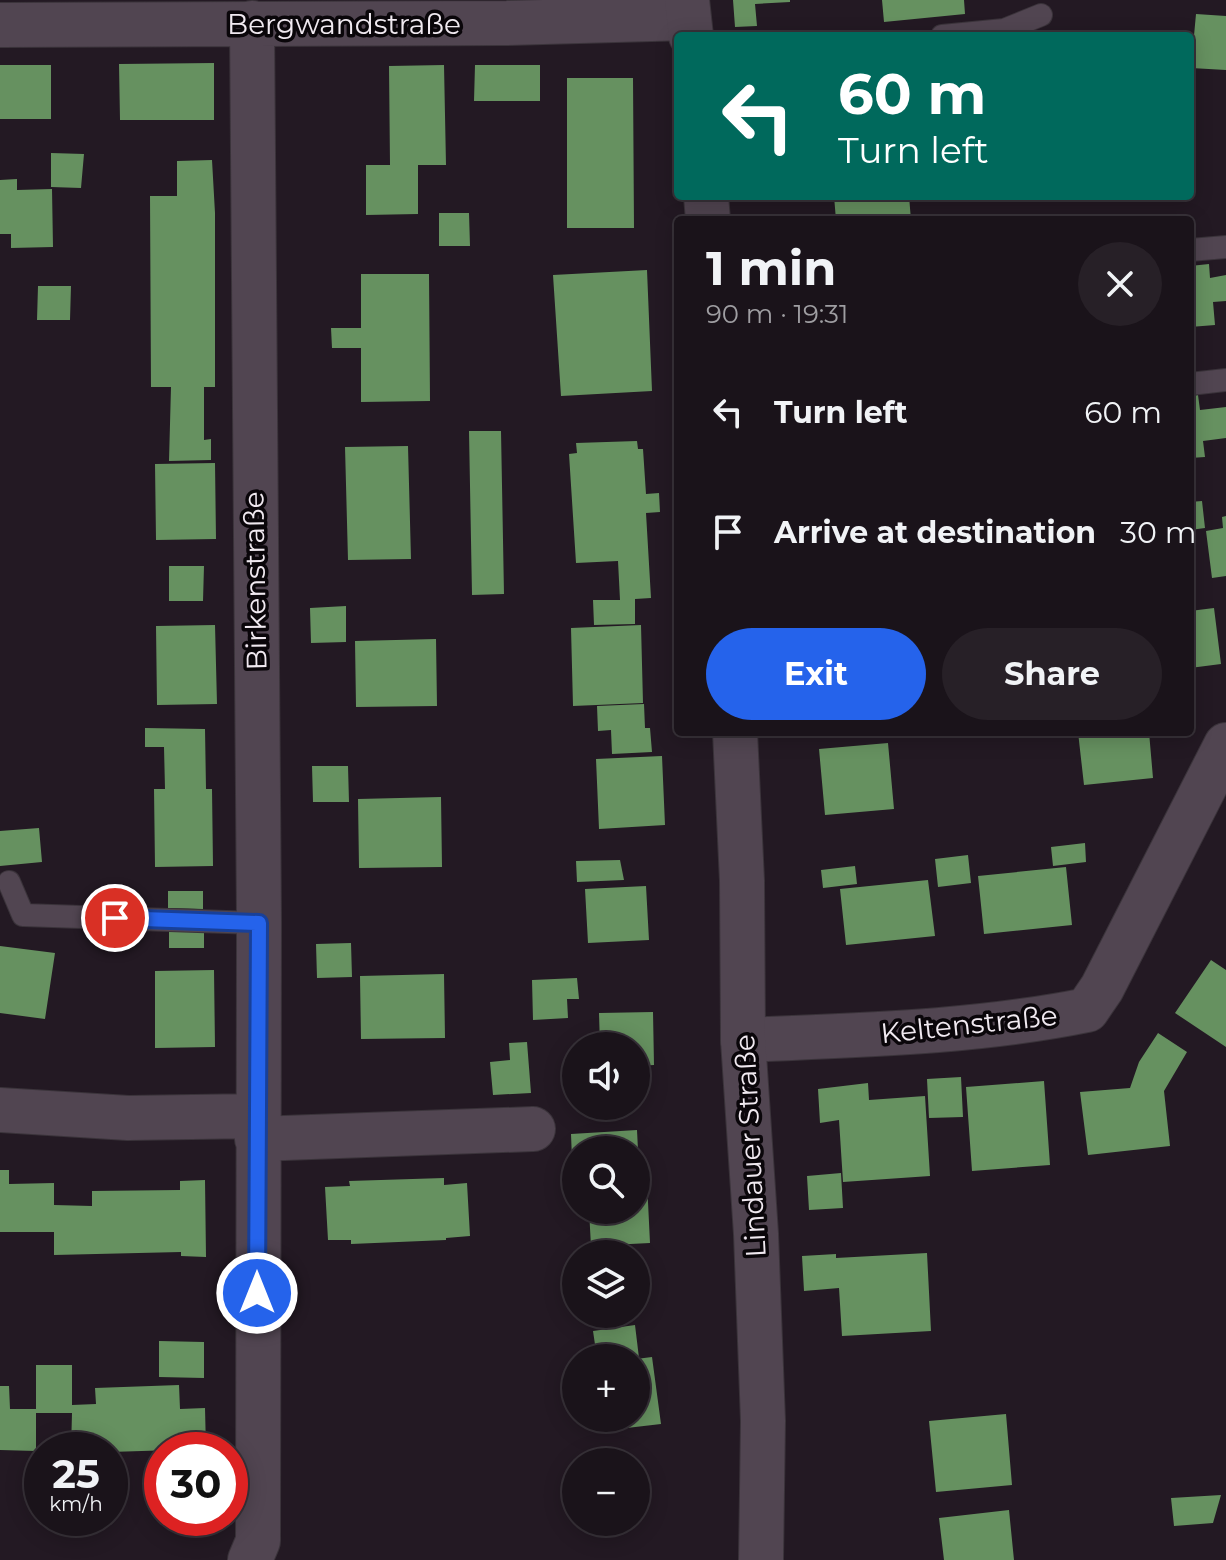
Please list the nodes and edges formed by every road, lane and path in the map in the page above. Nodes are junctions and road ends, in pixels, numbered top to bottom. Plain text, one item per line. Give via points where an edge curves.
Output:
1 (1041, 15) dead end
2 (689, 18) edge
3 (252, 23) junction
4 (0, 25) edge
5 (983, 32) edge
6 (1226, 247) edge
7 (1194, 250) edge
8 (1226, 380) edge
9 (1194, 384) edge
10 (735, 736) edge
11 (1226, 745) edge
12 (9, 882) dead end
13 (259, 923) junction
14 (743, 1040) junction
15 (0, 1110) edge
16 (257, 1127) junction
17 (533, 1129) dead end
18 (250, 1560) edge
19 (761, 1560) edge

1 - 5 lane
2 - 3 street, Bergwandstraße
3 - 4 street, Bergwandstraße
3 - 13 street, Birkenstraße
6 - 7 lane
8 - 9 lane
10 - 14 street, Lindauer Straße
11 - 14 street, Keltenstraße via 1087,1010 866,1035
12 - 13 lane via 23,915
13 - 16 street, Birkenstraße
14 - 19 street, Lindauer Straße via 763,1405
15 - 16 street
16 - 17 street
16 - 18 street, Birkenstraße via 258,1541

